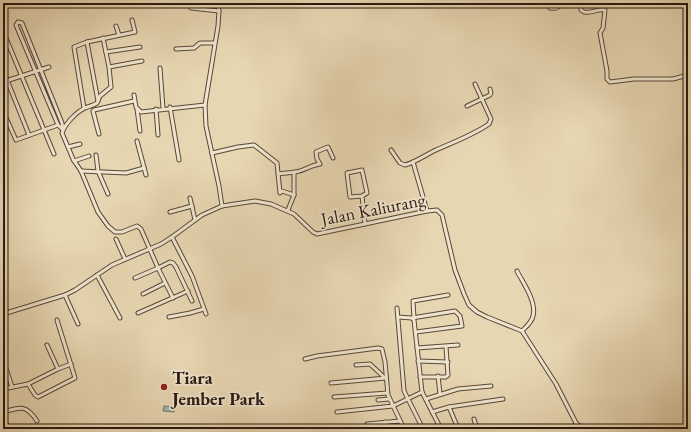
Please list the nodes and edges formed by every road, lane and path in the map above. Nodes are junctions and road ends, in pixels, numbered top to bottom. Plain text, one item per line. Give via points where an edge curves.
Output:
1 (187, 3) edge
2 (548, 3) edge
3 (561, 3) edge
4 (580, 3) edge
5 (218, 4) edge
6 (219, 11) junction
7 (132, 20) dead end
8 (116, 26) dead end
9 (3, 31) edge
10 (119, 35) junction
11 (103, 38) junction
12 (87, 42) junction
13 (214, 43) junction
14 (140, 47) dead end
15 (176, 49) dead end
16 (106, 52) junction
17 (142, 61) dead end
18 (49, 67) dead end
19 (109, 67) junction
20 (160, 68) dead end
21 (40, 69) junction
22 (3, 70) edge
23 (35, 71) junction
24 (22, 75) junction
25 (688, 75) edge
26 (7, 80) junction
27 (3, 82) edge
28 (475, 84) dead end
29 (490, 89) dead end
30 (134, 95) dead end
31 (98, 100) junction
32 (482, 100) junction
33 (134, 101) junction
34 (205, 104) junction
35 (467, 106) dead end
36 (84, 108) junction
37 (164, 108) junction
38 (170, 108) junction
39 (137, 109) junction
40 (156, 109) junction
41 (3, 110) edge
42 (58, 125) junction
43 (43, 130) junction
44 (63, 130) junction
45 (140, 131) dead end
46 (99, 134) dead end
47 (29, 135) junction
48 (158, 135) dead end
49 (137, 141) dead end
50 (80, 144) dead end
51 (68, 147) junction
52 (391, 150) dead end
53 (54, 154) dead end
54 (212, 154) junction
55 (96, 155) dead end
56 (89, 156) dead end
57 (333, 158) dead end
58 (179, 160) dead end
59 (74, 161) junction
60 (413, 162) junction
61 (144, 168) junction
62 (81, 171) junction
63 (98, 171) junction
64 (294, 173) junction
65 (278, 174) junction
66 (146, 175) dead end
67 (108, 194) dead end
68 (294, 195) junction
69 (362, 196) junction
70 (190, 198) dead end
71 (192, 206) junction
72 (222, 206) junction
73 (288, 210) junction
74 (427, 211) junction
75 (170, 212) dead end
76 (195, 220) junction
77 (365, 224) junction
78 (172, 237) junction
79 (116, 239) dead end
80 (149, 250) junction
81 (125, 259) junction
82 (158, 268) junction
83 (517, 271) dead end
84 (97, 275) junction
85 (136, 278) dead end
86 (165, 283) junction
87 (188, 291) junction
88 (143, 294) dead end
89 (65, 295) junction
90 (448, 295) dead end
91 (173, 298) junction
92 (192, 301) dead end
93 (397, 308) dead end
94 (204, 309) junction
95 (138, 313) dead end
96 (3, 314) edge
97 (206, 314) dead end
98 (169, 317) dead end
99 (398, 317) junction
100 (120, 318) dead end
101 (413, 318) junction
102 (57, 320) dead end
103 (78, 324) dead end
104 (522, 331) junction
105 (416, 332) junction
106 (47, 345) dead end
107 (458, 345) dead end
108 (446, 346) junction
109 (417, 348) junction
110 (3, 359) edge
111 (305, 359) dead end
112 (418, 362) junction
113 (448, 362) junction
114 (71, 364) junction
115 (356, 365) dead end
116 (58, 369) junction
117 (438, 376) junction
118 (420, 377) junction
119 (386, 378) junction
120 (331, 383) dead end
121 (28, 384) junction
122 (12, 386) junction
123 (491, 386) dead end
124 (3, 389) edge
125 (422, 392) junction
126 (387, 393) junction
127 (440, 394) junction
128 (334, 397) dead end
129 (407, 398) junction
130 (389, 399) junction
131 (426, 399) junction
132 (503, 399) dead end
133 (378, 400) dead end
134 (393, 406) junction
135 (449, 407) junction
136 (336, 412) dead end
137 (432, 412) junction
138 (3, 413) edge
139 (474, 419) dead end
140 (37, 421) dead end
141 (400, 421) junction
142 (386, 422) junction
143 (576, 423) junction
144 (367, 424) dead end
145 (457, 426) dead end
146 (8, 429) edge
147 (388, 429) edge
148 (404, 429) edge
149 (423, 429) edge
150 (441, 429) edge
151 (477, 429) edge
152 (574, 429) edge
153 (583, 429) edge

1 - 5 street
1 - 6 street via 191,8
2 - 3 street via 550,8 559,7
4 - 25 street via 584,12 605,10 600,33 608,71 607,79 610,82 673,79
5 - 6 street
6 - 13 street
7 - 10 street via 135,32
8 - 10 street
9 - 24 street
10 - 11 street
11 - 12 street
11 - 16 street
12 - 31 street
12 - 36 street via 74,48
13 - 15 street via 200,43 194,48
13 - 34 street
14 - 16 street
16 - 19 street
17 - 19 street
18 - 21 street
19 - 31 street via 111,87
20 - 37 street
21 - 23 street
21 - 23 street via 22,23 18,22 16,25
21 - 44 street
22 - 26 street
23 - 24 street
23 - 42 street
24 - 26 street
24 - 43 street
26 - 27 street
26 - 47 street
28 - 32 street
29 - 32 street via 491,94
30 - 33 street
31 - 36 street via 93,106
32 - 35 street
32 - 60 street via 491,118 490,123
33 - 39 street
33 - 46 street via 94,110
34 - 38 street
34 - 54 street via 206,126
36 - 44 street
37 - 38 street
37 - 40 street
38 - 58 street
39 - 40 street via 141,112
39 - 45 street
40 - 48 street
41 - 47 street via 16,140
42 - 43 street
42 - 44 street
43 - 47 street
43 - 53 street
44 - 51 street
49 - 61 street
50 - 51 street
51 - 59 street
52 - 60 street via 402,165
54 - 65 street via 254,145 275,161
54 - 72 street
55 - 63 street
56 - 59 street
57 - 64 street via 328,147 323,148 316,152 320,164
59 - 62 street
60 - 74 street
61 - 63 street via 126,173
61 - 66 street
62 - 63 street
62 - 80 street via 98,212 112,231 138,226
63 - 67 street
64 - 65 street
64 - 68 street
65 - 68 street via 280,193 282,191
68 - 73 street
69 - 69 street via 367,193 362,170 347,173 350,197
69 - 77 street
70 - 71 street
71 - 75 street
71 - 76 street
72 - 73 street, Jalan Kaliurang via 255,201
72 - 76 street, Jalan Kaliurang
73 - 77 street, Jalan Kaliurang via 315,233
74 - 77 street, Jalan Kaliurang
74 - 104 street, Jalan Kaliurang via 436,210 441,214 457,276 469,305 486,318
76 - 78 street, Jalan Kaliurang
78 - 80 street, Jalan Kaliurang
78 - 94 street via 192,276
79 - 81 street
80 - 81 street, Jalan Kaliurang
80 - 82 street
81 - 84 street, Jalan Kaliurang
82 - 85 street
82 - 86 street
82 - 87 street via 172,262
83 - 104 street via 529,294 534,312
84 - 89 street, Jalan Kaliurang
84 - 100 street
86 - 88 street
86 - 91 street
87 - 91 street
87 - 92 street
89 - 96 street, Jalan Kaliurang
89 - 103 street
90 - 101 street via 413,301
91 - 95 street
93 - 99 street
94 - 97 street
94 - 98 street
99 - 101 street
99 - 129 street via 403,384
101 - 105 street
101 - 105 street via 455,311 460,316 462,326
102 - 114 street
104 - 143 street via 556,384
105 - 109 street
106 - 116 street
107 - 108 street
108 - 109 street
108 - 113 street
109 - 112 street
110 - 122 street
111 - 119 street via 380,348 383,349
112 - 113 street
112 - 118 street
113 - 117 street via 448,375
114 - 116 street
114 - 121 street via 75,378 39,396 36,396
115 - 119 street via 370,364
116 - 121 street
117 - 118 street
117 - 127 street
118 - 125 street
119 - 120 street
119 - 126 street
121 - 122 street
122 - 124 street
123 - 127 street via 458,389
125 - 129 street
125 - 131 street
126 - 128 street
126 - 130 street
127 - 131 street
129 - 134 street
129 - 149 street
130 - 133 street
130 - 134 street
131 - 137 street
132 - 135 street
134 - 136 street
134 - 141 street
135 - 137 street
135 - 145 street
137 - 150 street
138 - 140 street via 24,408
138 - 146 street
139 - 151 street
141 - 142 street
141 - 148 street
142 - 144 street
142 - 147 street
143 - 152 street
143 - 153 street

